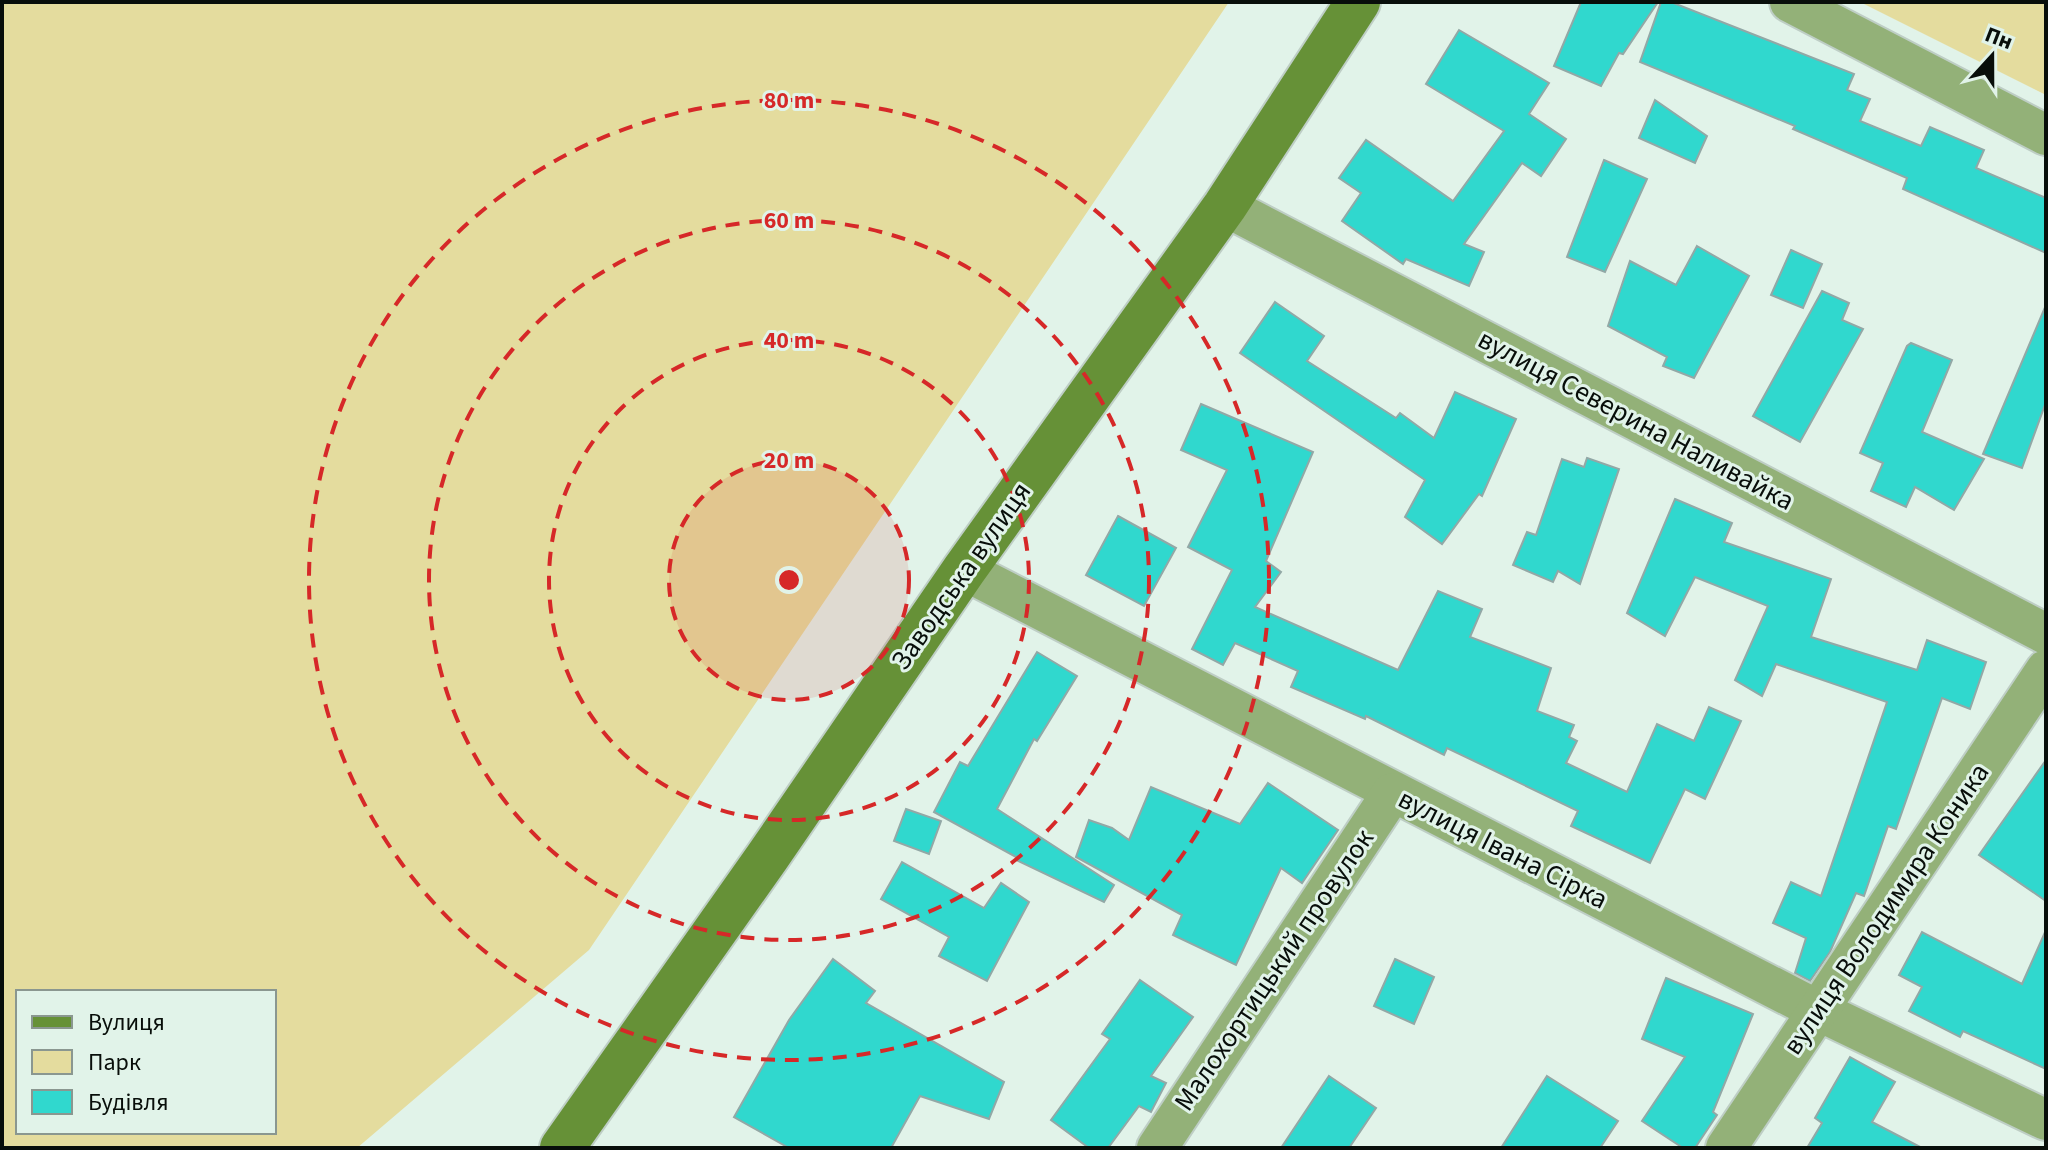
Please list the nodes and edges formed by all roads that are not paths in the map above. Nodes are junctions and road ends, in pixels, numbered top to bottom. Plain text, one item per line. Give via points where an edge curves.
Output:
1 (1358, 2) edge
2 (1790, 2) edge
3 (2046, 135) edge
4 (1225, 206) junction
5 (964, 570) junction
6 (2046, 634) edge
7 (2046, 670) edge
8 (1392, 793) junction
9 (1819, 1011) junction
10 (2046, 1120) edge
11 (562, 1148) edge
12 (1157, 1148) edge
13 (1726, 1148) edge

1 - 4 main road, Заводська вулиця
2 - 3 street
4 - 5 main road, Заводська вулиця
4 - 6 street, вулиця Северина Наливайка
5 - 8 street, вулиця Івана Сірка
5 - 11 main road, Заводська вулиця
7 - 9 street, вулиця Володимира Коника
8 - 9 street, вулиця Івана Сірка
8 - 12 street, Малохортицький провулок
9 - 10 street, вулиця Івана Сірка
9 - 13 street, вулиця Володимира Коника

